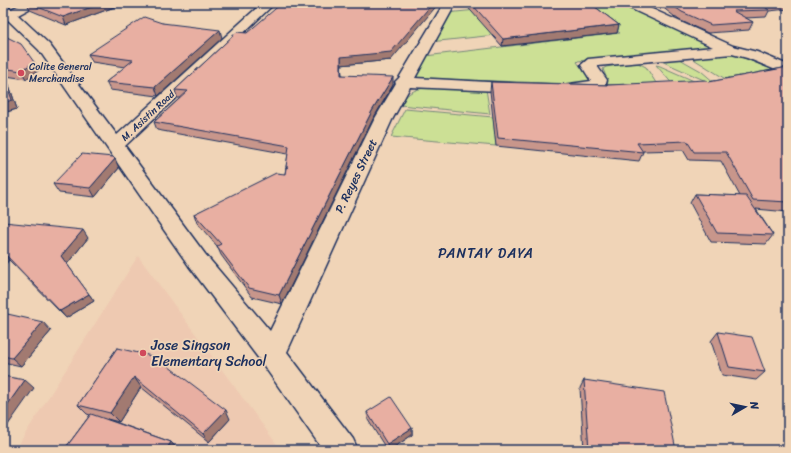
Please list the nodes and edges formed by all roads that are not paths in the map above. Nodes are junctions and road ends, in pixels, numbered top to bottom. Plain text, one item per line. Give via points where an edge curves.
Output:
1 (34, 3) edge
2 (269, 3) edge
3 (450, 3) edge
4 (629, 3) edge
5 (6, 13) edge
6 (732, 50) junction
7 (788, 70) edge
8 (403, 82) junction
9 (533, 87) edge
10 (554, 88) edge
11 (114, 147) junction
12 (272, 354) junction
13 (342, 450) edge

1 - 5 street
2 - 11 street, M. Asistin Road
3 - 8 street, P. Reyes Street
4 - 6 street
5 - 11 street via 44,47
6 - 7 street via 752,55
6 - 10 street via 593,62 588,65 599,80 597,86
8 - 9 street
8 - 12 street, P. Reyes Street
11 - 12 street via 197,260
12 - 13 street

